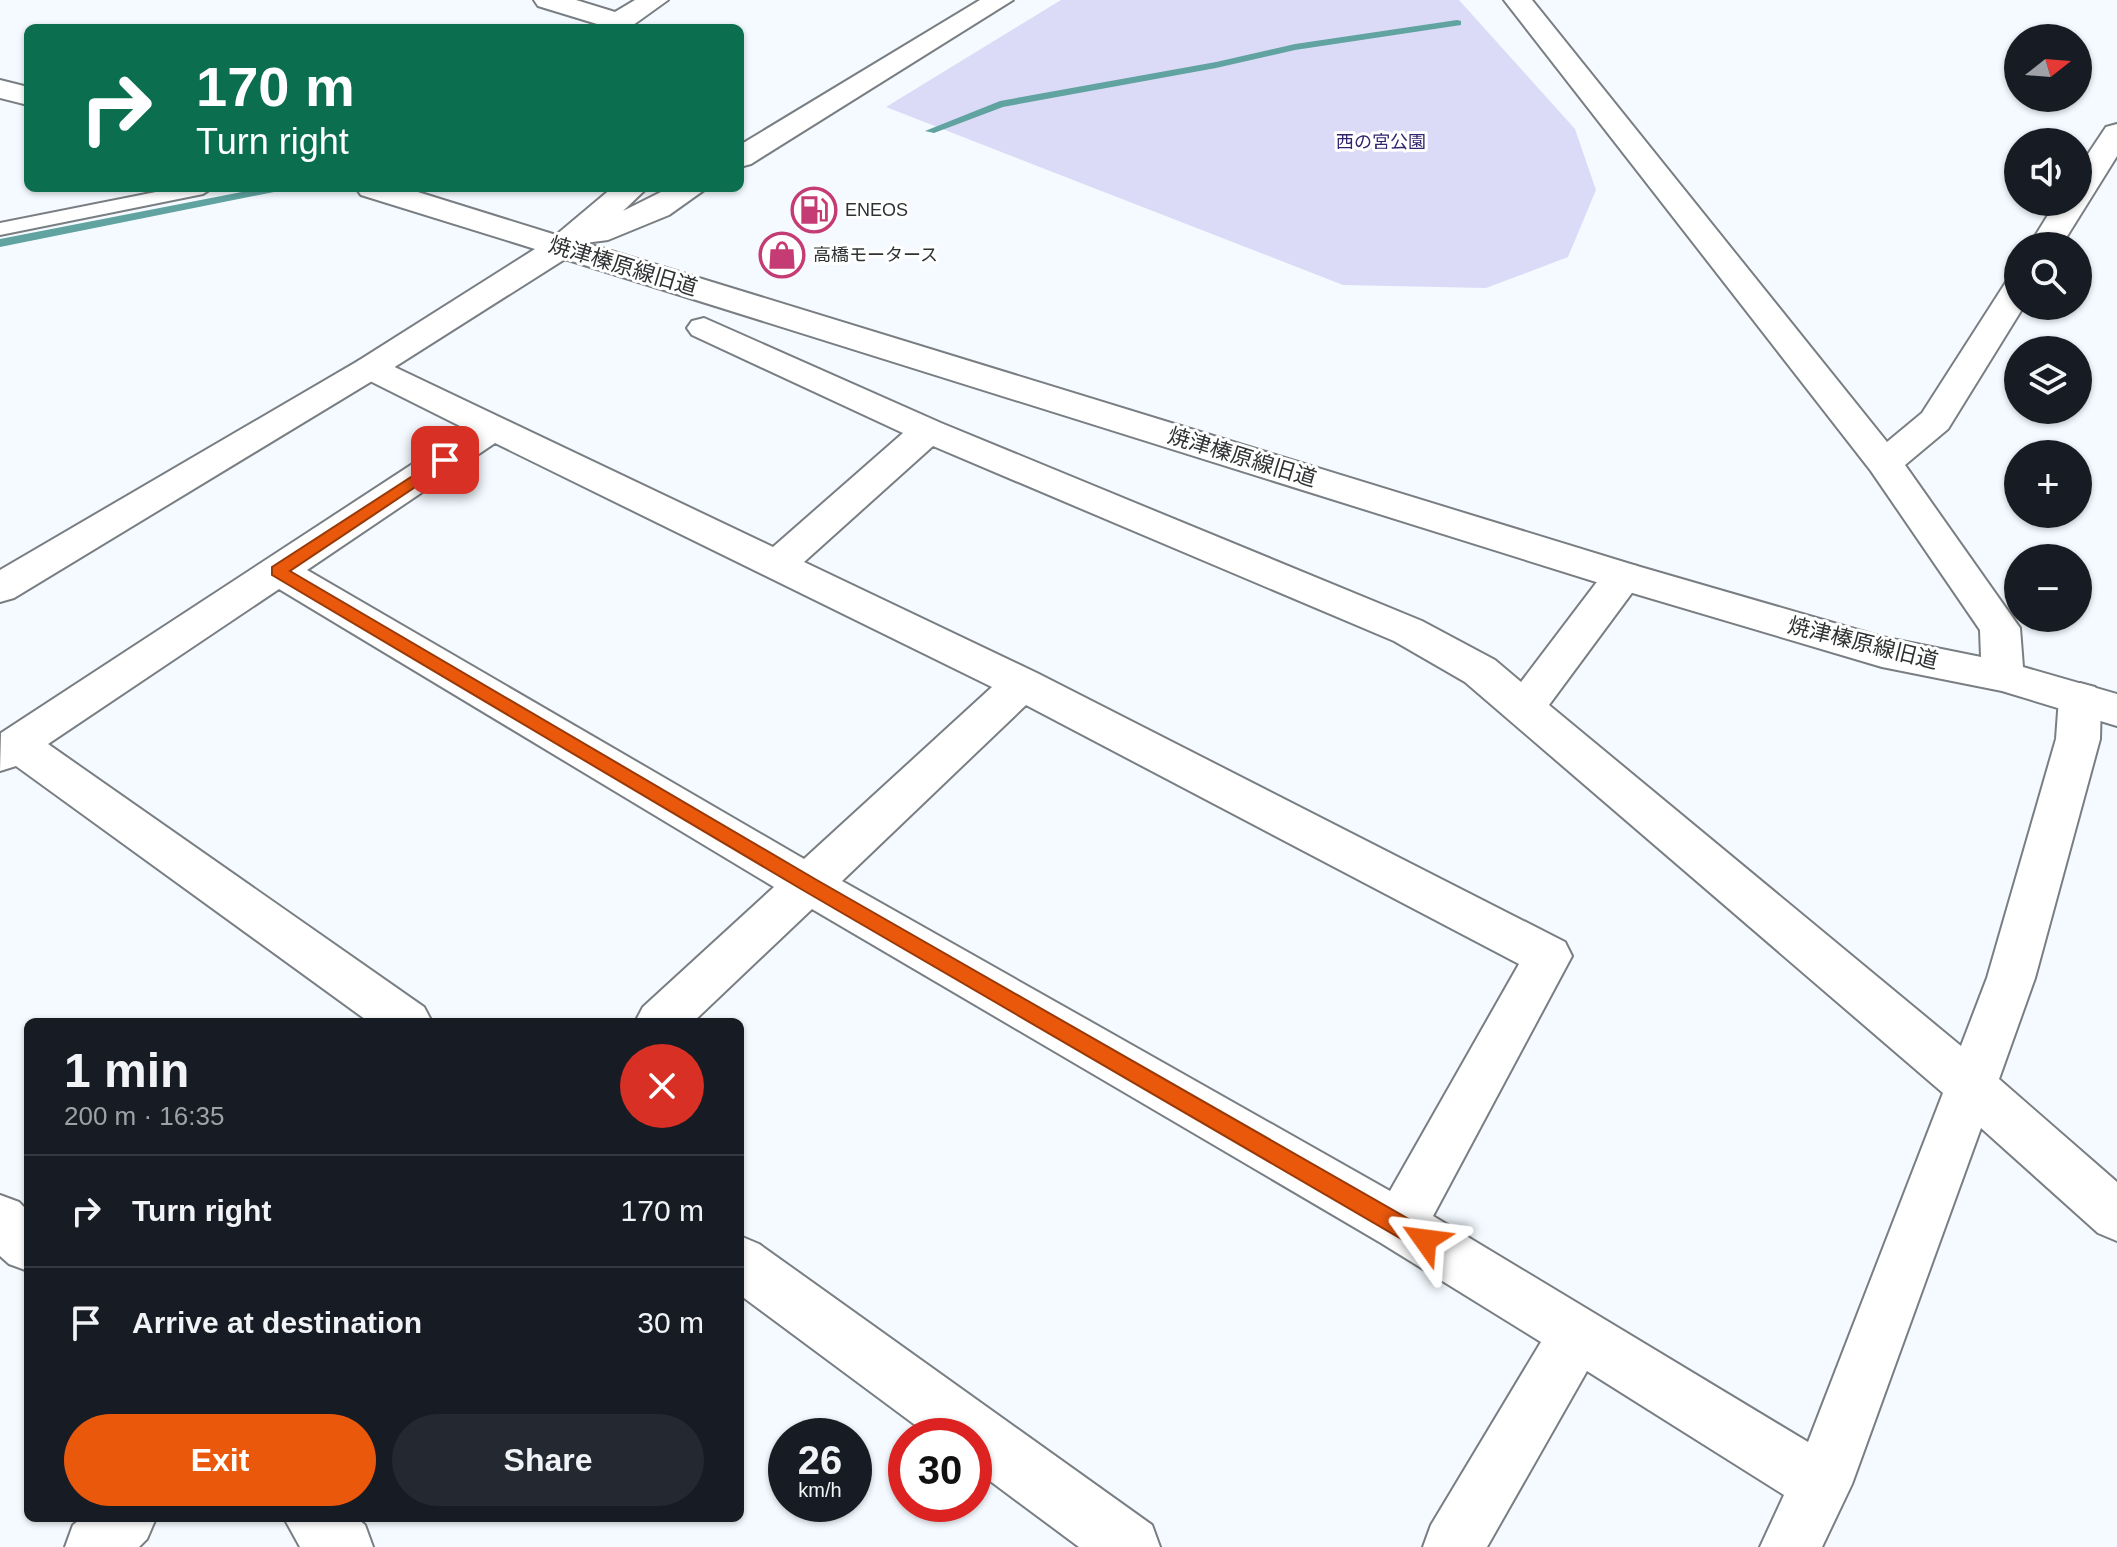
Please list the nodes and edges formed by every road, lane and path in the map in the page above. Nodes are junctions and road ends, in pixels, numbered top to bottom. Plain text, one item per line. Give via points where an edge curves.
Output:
1 (548, 0) edge
2 (654, 0) edge
3 (999, 0) edge
4 (1518, 0) edge
5 (611, 24) edge
6 (616, 24) edge
7 (0, 89) edge
8 (24, 95) edge
9 (2117, 133) edge
10 (744, 156) edge
11 (2092, 171) edge
12 (183, 192) edge
13 (385, 192) edge
14 (626, 192) edge
15 (684, 192) edge
16 (0, 229) edge
17 (561, 247) junction
18 (2004, 311) edge
19 (704, 328) dead end
20 (370, 368) junction
21 (493, 428) junction
22 (928, 431) junction
23 (1884, 463) junction
24 (777, 565) junction
25 (278, 571) junction
26 (1623, 576) junction
27 (0, 588) edge
28 (2003, 676) junction
29 (1022, 684) junction
30 (2098, 704) edge
31 (1525, 707) junction
32 (8, 750) edge
33 (808, 884) junction
34 (401, 1018) edge
35 (664, 1018) edge
36 (1972, 1088) junction
37 (2117, 1216) edge
38 (0, 1220) edge
39 (1400, 1225) junction
40 (24, 1242) edge
41 (744, 1265) edge
42 (1577, 1334) junction
43 (1822, 1484) junction
44 (122, 1522) edge
45 (318, 1522) edge
46 (95, 1547) edge
47 (343, 1547) edge
48 (1130, 1547) edge
49 (1453, 1547) edge
50 (1790, 1547) edge

1 - 5 street
2 - 6 street
3 - 10 street
4 - 23 street
7 - 8 street
9 - 11 street
12 - 16 lane
13 - 17 street, 焼津榛原線旧道
14 - 17 street
15 - 17 street
17 - 20 street
17 - 26 street, 焼津榛原線旧道
18 - 23 street via 1935,421
19 - 22 street
20 - 21 street
20 - 27 street
21 - 24 street
21 - 25 street
22 - 24 street
22 - 31 street via 1408,631 1480,671
23 - 28 street via 2000,628
24 - 29 street
25 - 32 street
25 - 33 street
26 - 28 street, 焼津榛原線旧道 via 1882,652
26 - 31 street
28 - 30 street, 焼津榛原線旧道
29 - 33 street
29 - 39 street via 1548,956
30 - 36 street via 2078,739 2011,978
31 - 36 street
32 - 34 street
33 - 35 street
33 - 39 street
36 - 37 street
36 - 43 street
38 - 40 street
39 - 42 street
41 - 48 street
42 - 43 street
42 - 49 street
43 - 50 street
44 - 46 street
45 - 47 street

